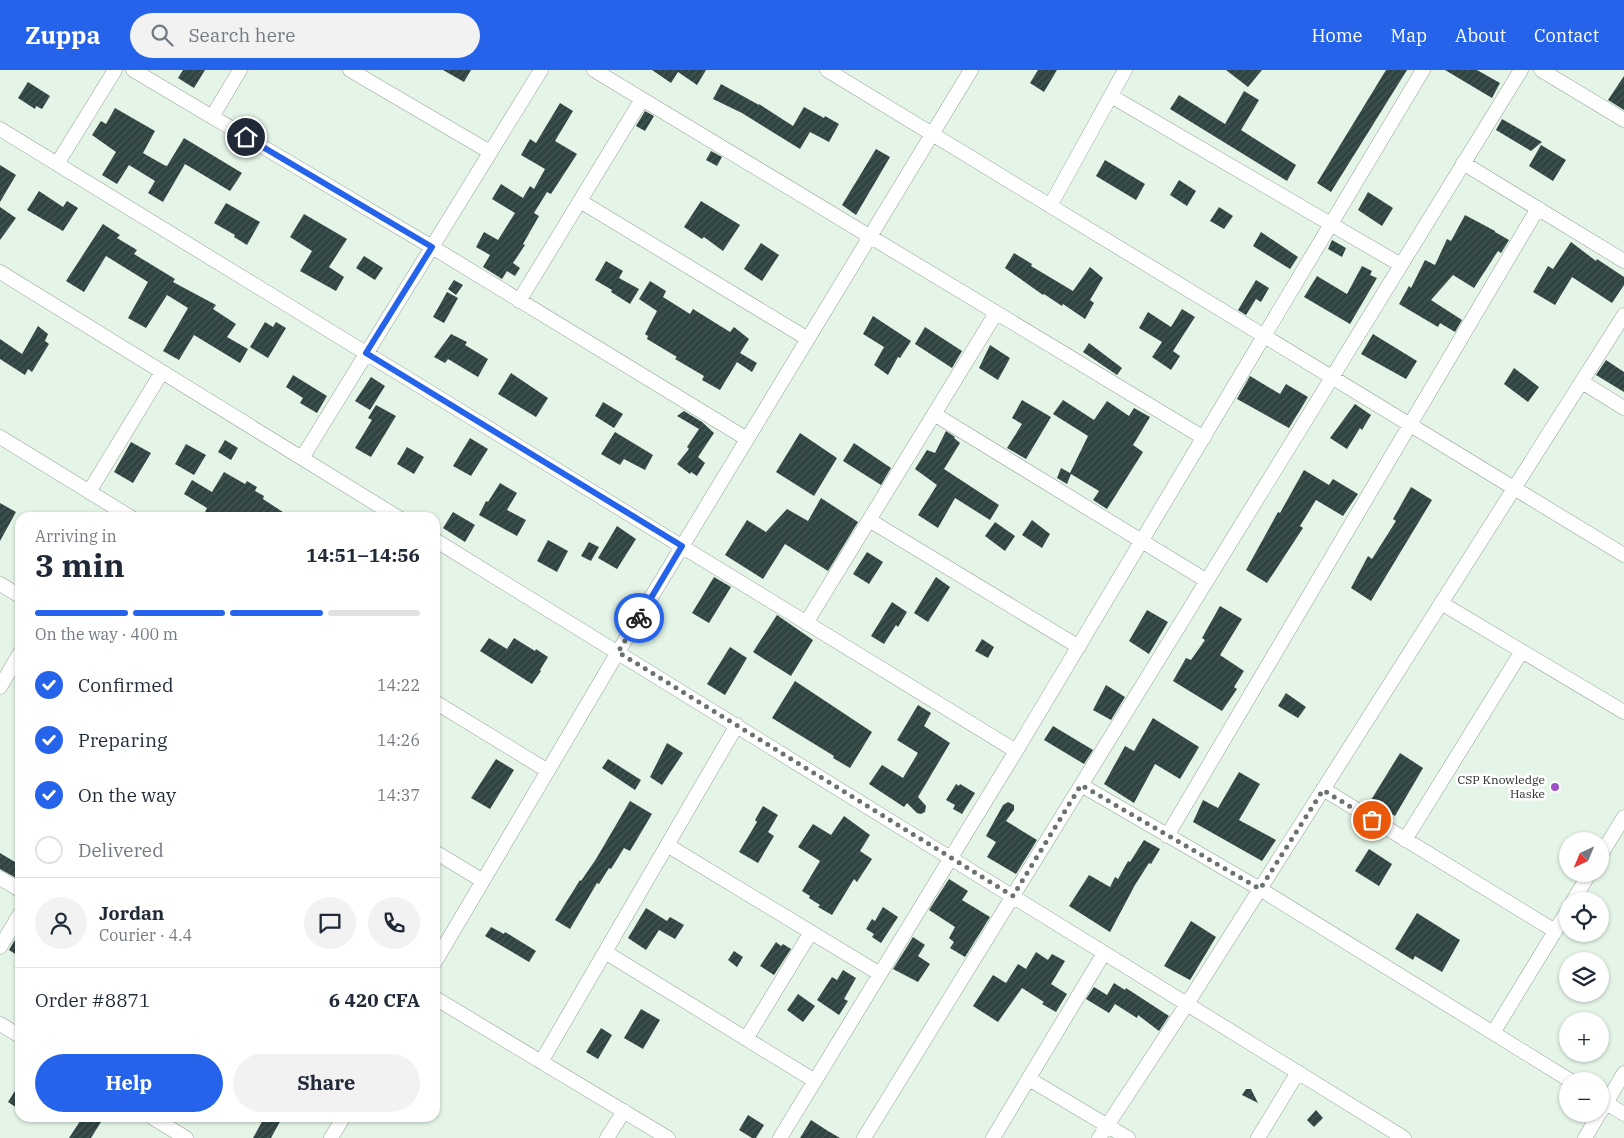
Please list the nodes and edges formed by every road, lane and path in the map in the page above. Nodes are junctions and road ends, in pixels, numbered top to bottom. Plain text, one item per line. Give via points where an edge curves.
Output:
1 (115, 70) edge
2 (133, 70) edge
3 (240, 70) edge
4 (350, 70) edge
5 (541, 70) edge
6 (594, 70) edge
7 (827, 70) edge
8 (971, 70) edge
9 (1125, 70) edge
10 (1423, 70) edge
11 (1521, 70) edge
12 (1541, 70) edge
13 (1111, 96) junction
14 (642, 99) junction
15 (212, 117) junction
16 (1624, 120) edge
17 (0, 129) edge
18 (932, 134) junction
19 (490, 152) junction
20 (1464, 163) junction
21 (57, 164) junction
22 (580, 201) junction
23 (1050, 206) junction
24 (1538, 208) junction
25 (1331, 224) junction
26 (870, 237) junction
27 (432, 247) junction
28 (1624, 261) edge
29 (1401, 265) junction
30 (0, 272) edge
31 (519, 301) junction
32 (996, 313) junction
33 (1624, 315) edge
34 (1264, 336) junction
35 (808, 339) junction
36 (366, 353) junction
37 (162, 372) junction
38 (1332, 377) junction
39 (1582, 382) junction
40 (1624, 408) edge
41 (934, 414) junction
42 (1410, 424) junction
43 (0, 438) edge
44 (1204, 438) junction
45 (747, 439) junction
46 (302, 458) junction
47 (1514, 488) junction
48 (89, 492) junction
49 (122, 512) edge
50 (380, 512) edge
51 (869, 520) junction
52 (1142, 541) junction
53 (440, 543) edge
54 (682, 546) junction
55 (1624, 555) edge
56 (1207, 581) junction
57 (0, 584) edge
58 (15, 593) edge
59 (1441, 603) junction
60 (806, 622) junction
61 (1079, 647) junction
62 (1522, 651) junction
63 (618, 652) junction
64 (15, 662) edge
65 (0, 687) edge
66 (440, 705) edge
67 (1624, 712) edge
68 (736, 725) junction
69 (1016, 751) junction
70 (548, 771) junction
71 (1081, 785) junction
72 (1323, 790) junction
73 (1624, 817) edge
74 (1167, 836) junction
75 (1405, 840) junction
76 (1609, 841) edge
77 (667, 845) junction
78 (440, 855) edge
79 (951, 858) junction
80 (0, 878) edge
81 (483, 881) junction
82 (15, 887) edge
83 (1260, 889) junction
84 (1013, 896) junction
85 (15, 922) edge
86 (1559, 925) edge
87 (1555, 931) junction
88 (811, 932) junction
89 (0, 947) edge
90 (605, 952) junction
91 (1104, 953) junction
92 (440, 954) edge
93 (880, 974) junction
94 (440, 1001) edge
95 (1187, 1004) junction
96 (0, 1024) edge
97 (15, 1033) edge
98 (1493, 1033) junction
99 (746, 1039) junction
100 (541, 1062) junction
101 (1298, 1072) junction
102 (1624, 1072) edge
103 (1559, 1074) edge
104 (1029, 1079) junction
105 (815, 1081) junction
106 (1609, 1095) edge
107 (1609, 1109) edge
108 (624, 1111) junction
109 (1624, 1114) edge
110 (159, 1122) edge
111 (341, 1122) edge
112 (1593, 1122) edge
113 (1107, 1125) junction
114 (186, 1138) edge
115 (331, 1138) edge
116 (608, 1138) edge
117 (668, 1138) edge
118 (780, 1138) edge
119 (864, 1138) edge
120 (993, 1138) edge
121 (1099, 1138) edge
122 (1128, 1138) edge
123 (1258, 1138) edge
124 (1404, 1138) edge
125 (1585, 1138) edge

1 - 21 street
2 - 15 street
3 - 15 street
4 - 19 street
5 - 19 street
6 - 14 street
7 - 18 street
8 - 18 street
9 - 13 street
10 - 25 street
11 - 20 street
12 - 16 street
13 - 23 street
13 - 25 street
14 - 22 street
14 - 26 street
15 - 27 street
17 - 21 street
18 - 23 street
18 - 26 street
19 - 27 street
20 - 24 street
20 - 29 street
21 - 36 street
22 - 31 street
22 - 35 street
23 - 34 street
24 - 28 street
24 - 42 street
25 - 29 street
25 - 34 street
26 - 32 street
26 - 35 street
27 - 31 street
27 - 36 street
29 - 38 street
30 - 37 street
31 - 45 street
32 - 41 street
32 - 44 street
33 - 39 street
34 - 38 street
34 - 44 street
35 - 45 street
36 - 46 street
36 - 54 street
37 - 46 street
37 - 48 street
38 - 42 street
38 - 56 street
39 - 40 street
39 - 47 street
41 - 51 street
41 - 52 street
42 - 47 street
42 - 74 street
43 - 48 street
44 - 52 street
45 - 54 street
46 - 50 street
47 - 55 street
47 - 59 street
48 - 49 street
51 - 60 street
51 - 61 street
52 - 56 street
52 - 61 street
53 - 63 street
54 - 60 street
54 - 63 street
56 - 71 street
57 - 58 street
59 - 62 street
59 - 72 street
60 - 69 street
61 - 69 street
62 - 67 street
62 - 75 street
63 - 68 street
63 - 70 street
64 - 65 street
66 - 70 street
68 - 77 street
68 - 79 street
69 - 79 street
70 - 81 street
71 - 74 street
71 - 84 street
72 - 75 street
72 - 83 street
73 - 76 street
74 - 83 street
75 - 87 street
77 - 88 street
77 - 90 street
78 - 81 street
79 - 84 street
79 - 93 street
80 - 82 street
81 - 92 street
83 - 95 street
83 - 98 street
84 - 91 street
84 - 119 street
85 - 89 street
86 - 87 street
87 - 98 street
88 - 93 street
88 - 99 street
90 - 99 street
90 - 100 street
91 - 95 street
91 - 104 street
93 - 105 street
94 - 100 street
95 - 101 street
95 - 113 street
96 - 97 street
98 - 103 street
99 - 105 street
100 - 108 street
101 - 123 street
101 - 124 street
102 - 106 street
104 - 113 street
104 - 120 street
105 - 118 street
107 - 109 street
108 - 116 street
108 - 117 street
110 - 114 street
111 - 115 street
112 - 125 street
113 - 121 street
113 - 122 street

